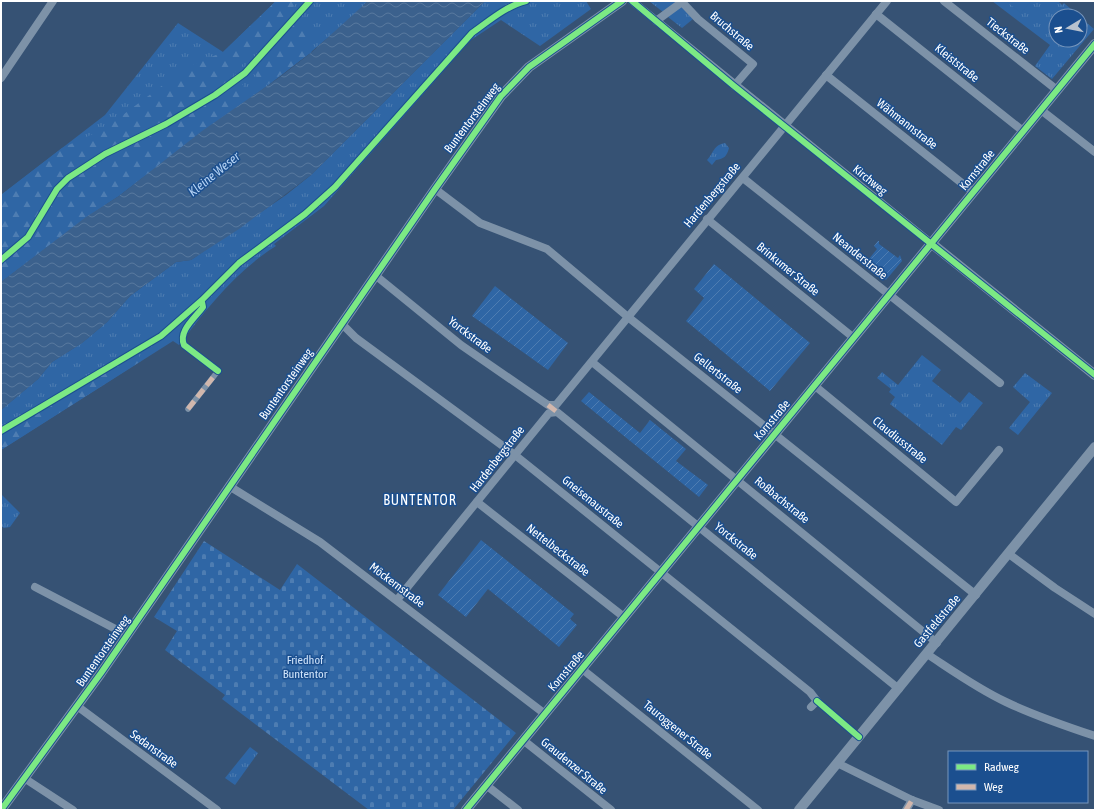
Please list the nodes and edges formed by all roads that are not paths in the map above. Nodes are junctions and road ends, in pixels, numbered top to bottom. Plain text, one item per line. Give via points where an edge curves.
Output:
1 (53, 1) edge
2 (622, 1) edge
3 (632, 1) edge
4 (887, 1) edge
5 (944, 1) edge
6 (682, 2) edge
7 (876, 14) junction
8 (656, 21) junction
9 (1095, 44) edge
10 (826, 75) junction
11 (1, 78) edge
12 (734, 86) junction
13 (1057, 90) junction
14 (1040, 110) junction
15 (785, 125) junction
16 (1023, 131) junction
17 (1095, 152) edge
18 (743, 178) junction
19 (435, 189) junction
20 (973, 192) junction
21 (707, 219) junction
22 (931, 243) junction
23 (374, 275) junction
24 (888, 294) junction
25 (628, 317) junction
26 (342, 324) junction
27 (854, 338) junction
28 (592, 362) junction
29 (218, 371) dead end
30 (1095, 375) edge
31 (1000, 383) dead end
32 (814, 386) junction
33 (557, 408) junction
34 (188, 410) dead end
35 (775, 433) junction
36 (1095, 448) edge
37 (998, 450) dead end
38 (515, 455) junction
39 (737, 479) junction
40 (229, 486) junction
41 (477, 502) junction
42 (699, 527) junction
43 (1009, 554) junction
44 (660, 572) junction
45 (35, 587) dead end
46 (976, 595) junction
47 (397, 600) junction
48 (1095, 614) edge
49 (624, 617) junction
50 (127, 635) junction
51 (937, 643) junction
52 (927, 654) junction
53 (582, 669) junction
54 (899, 689) junction
55 (77, 706) junction
56 (812, 707) dead end
57 (544, 714) junction
58 (1095, 736) edge
59 (523, 740) junction
60 (838, 763) junction
61 (24, 778) junction
62 (486, 784) junction
63 (912, 800) junction
64 (1, 810) edge
65 (73, 810) edge
66 (217, 810) edge
67 (466, 810) edge
68 (518, 810) edge
69 (611, 810) edge
70 (758, 810) edge
71 (799, 810) edge
72 (906, 810) edge
73 (939, 810) edge

1 - 11 street
2 - 19 street, Buntentorsteinweg via 544,56 514,81 494,104
3 - 8 street, Kirchweg
4 - 7 street, Hardenbergstraße
5 - 13 street, Tieckstraße
6 - 8 street, Bruchstraße
6 - 12 street, Bruchstraße via 698,19 752,64
7 - 10 street, Hardenbergstraße
7 - 16 street, Kleiststraße
8 - 12 street, Kirchweg
9 - 13 street, Kornstraße
10 - 15 street, Hardenbergstraße
10 - 20 street, Wähmannstraße
12 - 15 street, Kirchweg
13 - 14 street, Kornstraße
14 - 16 street, Kornstraße
14 - 17 street
15 - 18 street, Hardenbergstraße
15 - 22 street, Kirchweg
16 - 20 street, Kornstraße
18 - 21 street, Hardenbergstraße
18 - 24 street, Neanderstraße
19 - 23 street, Buntentorsteinweg
19 - 25 street, Gellertstraße via 480,224 547,249
20 - 22 street, Kornstraße
21 - 25 street, Hardenbergstraße
21 - 27 street, Brinkumer Straße
22 - 24 street, Kornstraße
22 - 30 street, Kirchweg
23 - 26 street, Buntentorsteinweg
23 - 33 street, Yorckstraße via 461,345 548,405
24 - 27 street, Kornstraße
24 - 31 street, Neanderstraße
25 - 28 street, Hardenbergstraße
25 - 35 street, Gellertstraße
26 - 38 street, Gneisenaustraße via 356,338
26 - 40 street, Buntentorsteinweg
27 - 32 street, Kornstraße
28 - 33 street, Hardenbergstraße
28 - 39 street, Roßbachstraße
29 - 34 street
32 - 35 street, Kornstraße
32 - 37 street, Claudiusstraße via 956,502
33 - 38 street, Hardenbergstraße via 549,413
33 - 42 street, Yorckstraße
35 - 39 street, Kornstraße
35 - 46 street, Gellertstraße
36 - 43 street, Gastfeldstraße
38 - 41 street, Hardenbergstraße
38 - 44 street, Gneisenaustraße
39 - 42 street, Kornstraße
39 - 51 street, Roßbachstraße
40 - 47 street, Möckernstraße via 320,542
40 - 50 street, Buntentorsteinweg
41 - 47 street, Hardenbergstraße
41 - 49 street, Nettelbeckstraße
42 - 44 street, Kornstraße
42 - 54 street, Yorckstraße
43 - 46 street, Gastfeldstraße
43 - 48 street
44 - 49 street, Kornstraße
44 - 56 street, Gneisenaustraße via 810,692 817,701
45 - 50 street
46 - 51 street, Gastfeldstraße
47 - 57 street, Möckernstraße
49 - 53 street, Kornstraße
50 - 55 street, Buntentorsteinweg
51 - 52 street, Gastfeldstraße
52 - 54 street, Gastfeldstraße
52 - 58 street via 1006,702 1055,723
53 - 57 street, Kornstraße
53 - 70 street, Tauroggener Straße
54 - 60 street, Gastfeldstraße
55 - 61 street, Buntentorsteinweg
55 - 66 street, Sedanstraße
57 - 59 street, Kornstraße
59 - 62 street, Kornstraße
59 - 69 street, Graudenzer Straße
60 - 63 street
60 - 71 street, Gastfeldstraße
61 - 64 street, Buntentorsteinweg
61 - 65 street
62 - 67 street, Kornstraße
62 - 68 street
63 - 72 street
63 - 73 street

